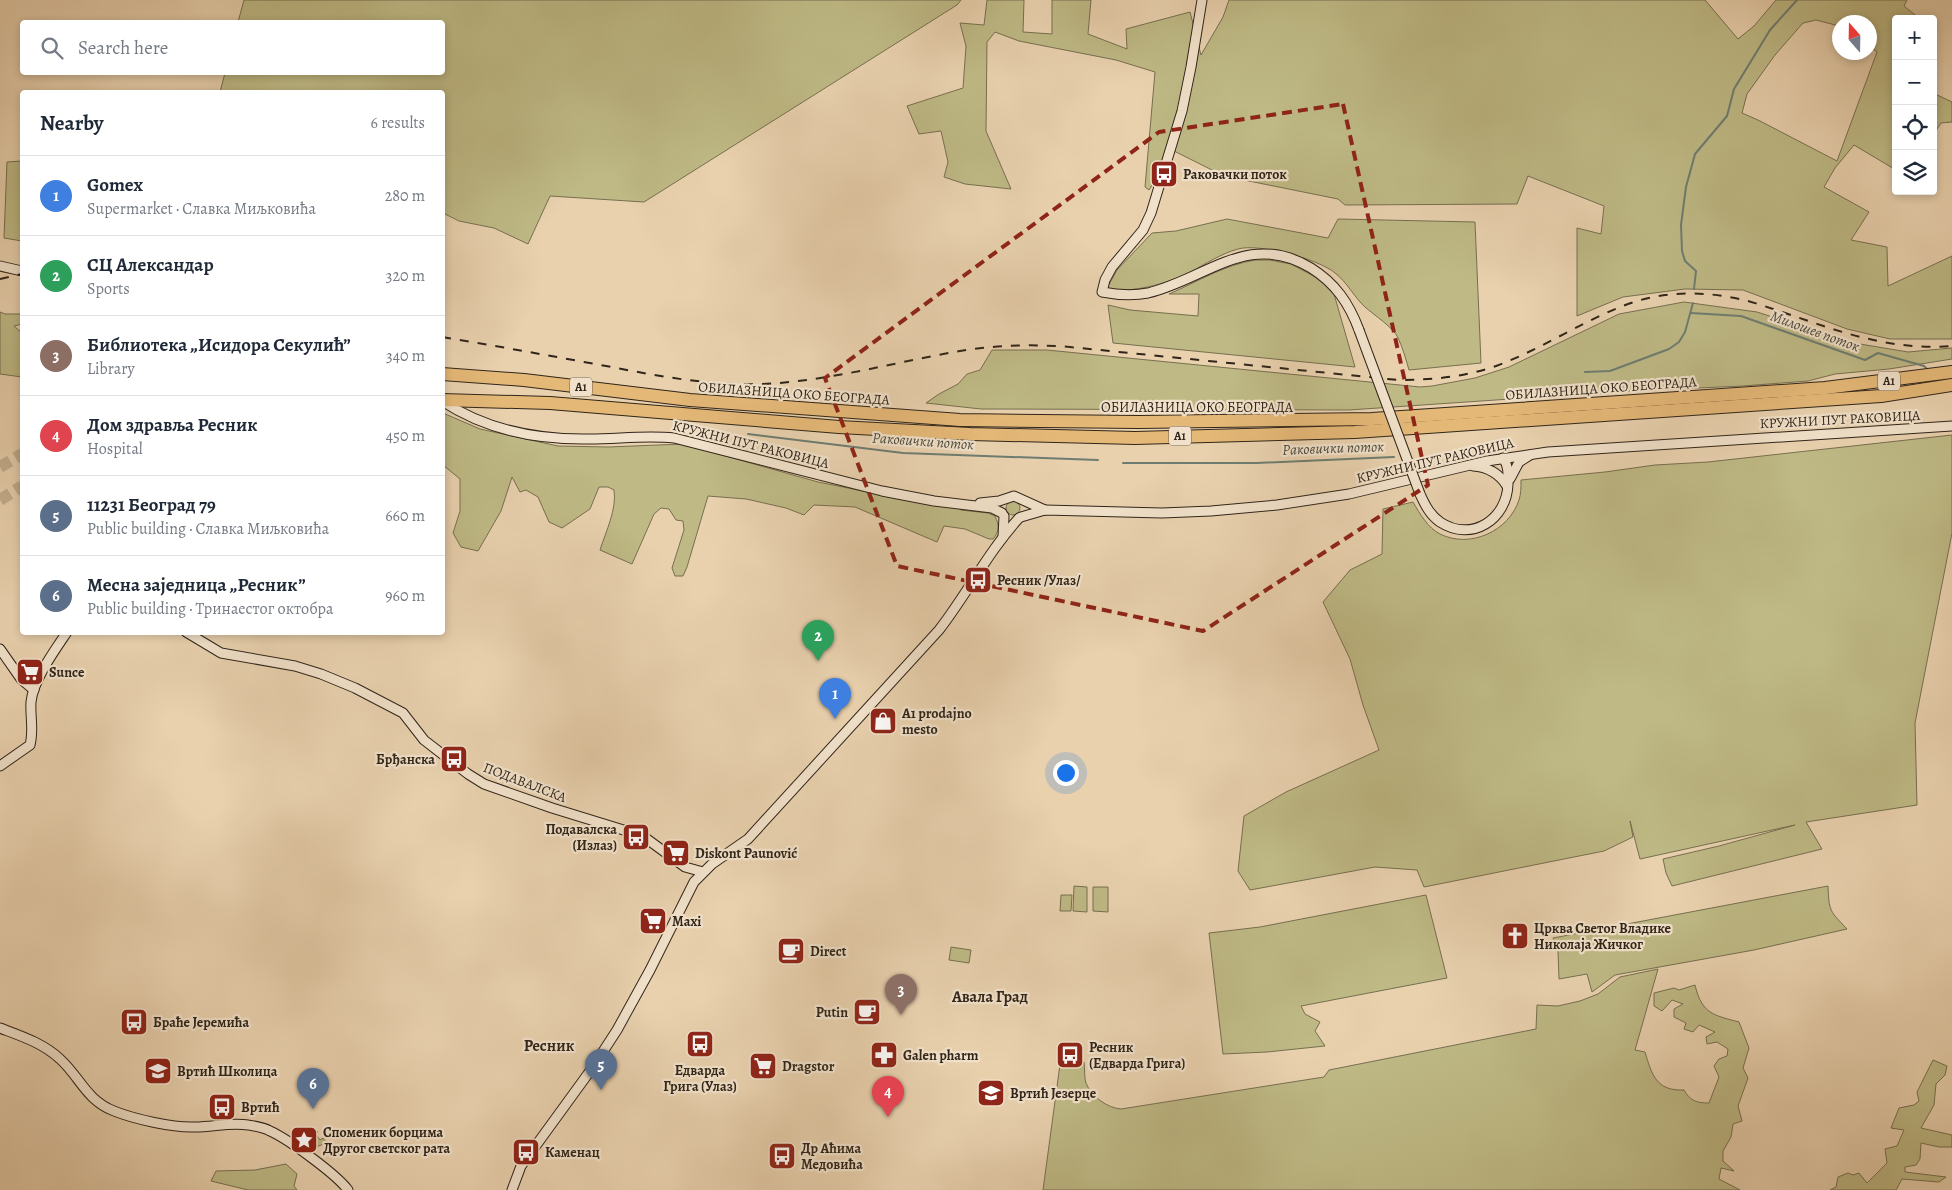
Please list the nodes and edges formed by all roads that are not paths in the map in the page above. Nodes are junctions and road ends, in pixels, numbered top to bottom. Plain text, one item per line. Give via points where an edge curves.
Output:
1 (1202, 0) edge
2 (0, 266) edge
3 (20, 271) edge
4 (1952, 372) edge
5 (445, 374) edge
6 (1952, 385) edge
7 (1827, 394) junction
8 (445, 401) edge
9 (445, 403) edge
10 (1952, 426) edge
11 (1532, 454) junction
12 (1503, 458) junction
13 (1467, 466) junction
14 (1508, 486) junction
15 (1005, 499) junction
16 (1022, 500) junction
17 (967, 504) junction
18 (1045, 510) junction
19 (1003, 514) junction
20 (1020, 517) junction
21 (1003, 537) junction
22 (66, 635) edge
23 (191, 635) edge
24 (0, 650) edge
25 (34, 690) junction
26 (0, 766) edge
27 (703, 872) junction
28 (0, 1028) edge
29 (348, 1190) edge
30 (512, 1190) edge

1 - 14 street, bridge via 1182,111 1146,226 1112,267 1104,280 1102,292 1126,295 1148,292 1178,283 1226,260 1253,254 1292,258 1329,281 1346,300 1420,494 1430,512 1453,528 1484,525 1498,514 1506,502
2 - 3 street
4 - 7 highway, ОБИЛАЗНИЦА ОКО БЕОГРАДА / A1
5 - 7 highway, ОБИЛАЗНИЦА ОКО БЕОГРАДА / A1 via 524,380 690,400 940,418 1139,422 1372,419
6 - 7 highway, ОБИЛАЗНИЦА ОКО БЕОГРАДА / A1 via 1881,396
7 - 8 highway, ОБИЛАЗНИЦА ОКО БЕОГРАДА / A1 via 1355,432 1135,438 839,427 550,403
9 - 17 street, КРУЖНИ ПУТ РАКОВИЦА via 499,428 535,436 674,438 882,491
10 - 11 street, КРУЖНИ ПУТ РАКОВИЦА
11 - 12 street, КРУЖНИ ПУТ РАКОВИЦА
11 - 14 street via 1515,468
12 - 13 street, КРУЖНИ ПУТ РАКОВИЦА
12 - 14 street via 1508,468
13 - 14 street via 1489,469 1501,476
13 - 18 street, КРУЖНИ ПУТ РАКОВИЦА via 1349,494 1245,508 1162,513
15 - 16 street via 1014,496
15 - 17 street, КРУЖНИ ПУТ РАКОВИЦА
15 - 19 street via 1001,505
16 - 18 street, КРУЖНИ ПУТ РАКОВИЦА
16 - 20 street via 1025,507
17 - 19 street, КРУЖНИ ПУТ РАКОВИЦА via 992,508
18 - 20 street, КРУЖНИ ПУТ РАКОВИЦА
19 - 20 street via 1011,520
19 - 21 street
20 - 21 street
21 - 27 street via 939,630 748,839
22 - 25 street
23 - 27 street, ПОДАВАЛСКА via 222,653 295,666 355,688 403,713 424,740 484,784 636,834 685,867
24 - 25 street via 21,679
25 - 26 street via 30,745
27 - 30 street via 694,882 617,1030 522,1166
28 - 29 street via 26,1037 50,1051 62,1060 93,1099 111,1110 187,1127 234,1124 259,1127 277,1134

